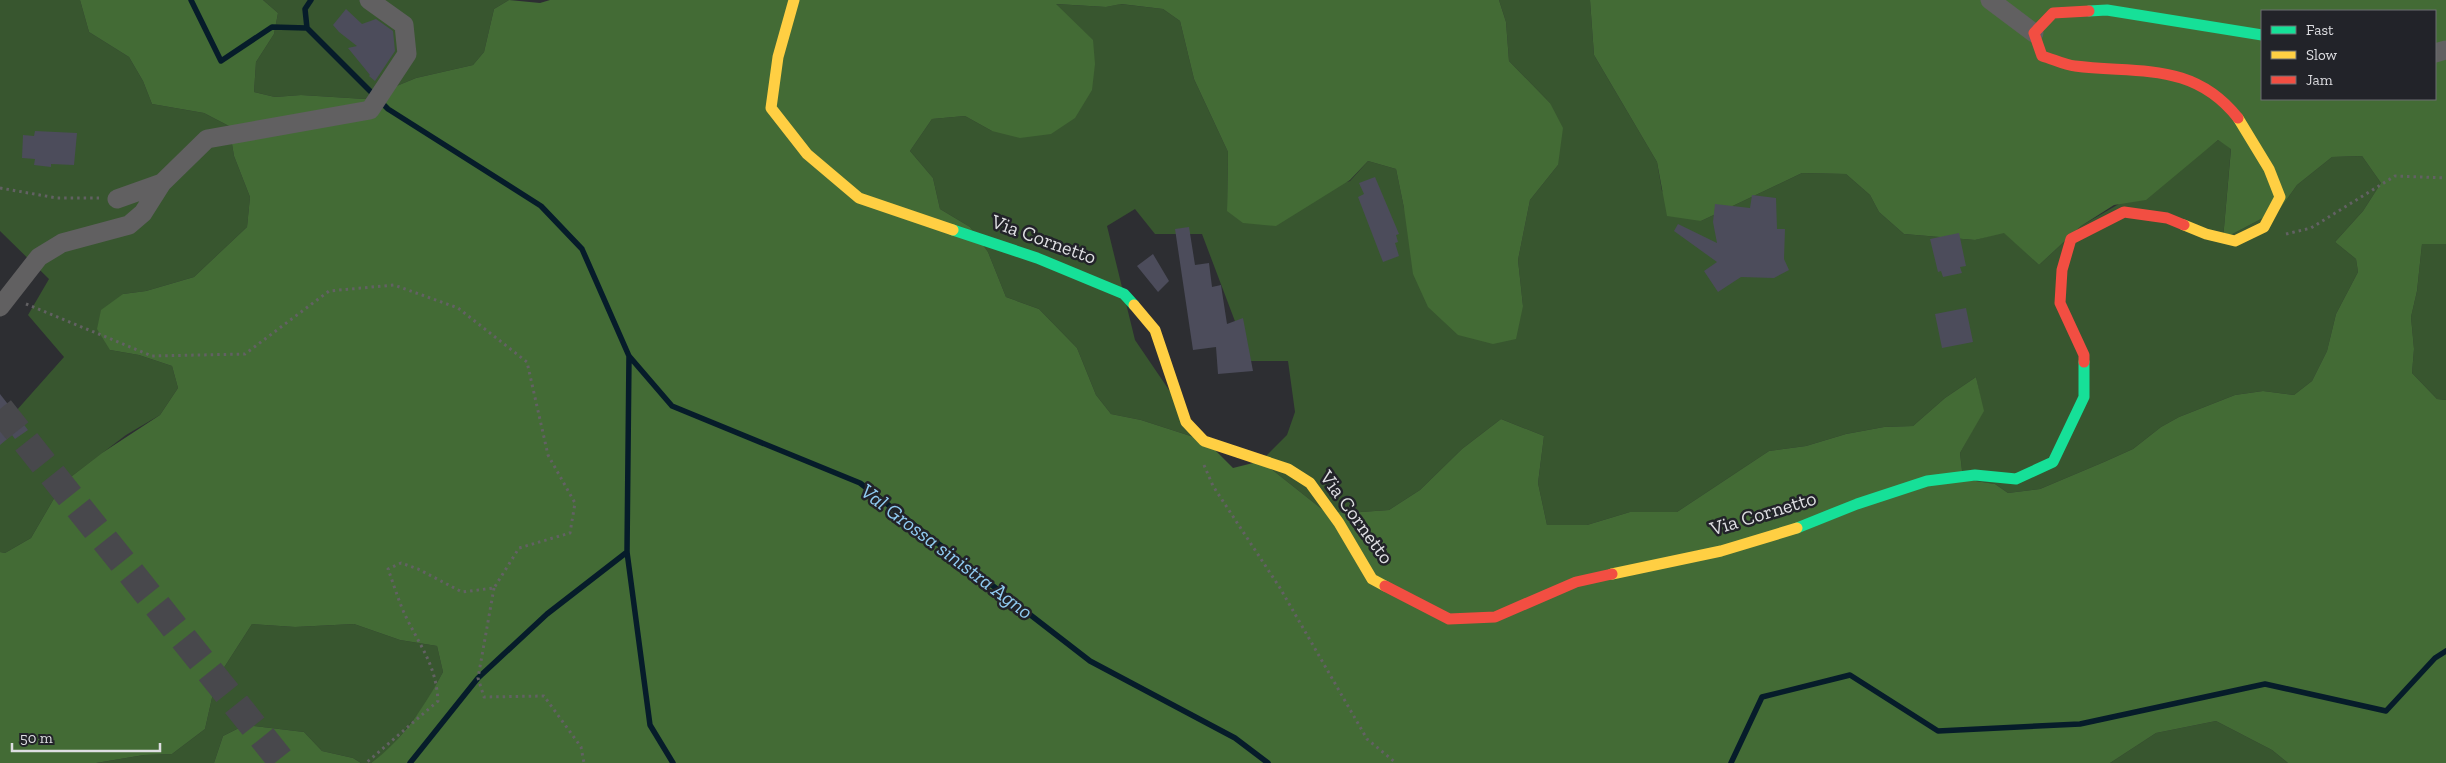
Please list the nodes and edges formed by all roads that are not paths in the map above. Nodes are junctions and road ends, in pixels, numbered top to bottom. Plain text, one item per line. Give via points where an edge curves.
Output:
1 (369, 0) edge
2 (794, 0) edge
3 (1990, 0) edge
4 (2034, 33) junction
5 (2261, 35) edge
6 (162, 183) junction
7 (117, 199) road end
8 (5, 302) edge

1 - 6 street via 404,25 407,54 370,110 207,139
2 - 4 street, Via Cornetto via 778,57 771,108 807,154 859,198 1037,258 1124,294 1155,330 1186,422 1204,441 1288,469 1310,483 1339,523 1372,579 1449,619 1494,616 1576,582 1721,551 1811,524 1857,504 1927,481 1975,475 2016,479 2053,462 2084,397 2084,355 2060,303 2062,270 2071,239 2124,212 2167,218 2206,234 2235,241 2264,227 2280,197 2269,170 2237,116 2206,88 2169,73 2074,66 2042,56
3 - 4 street
4 - 5 street via 2054,13 2107,10
6 - 7 street
6 - 8 street via 143,213 129,225 62,242 39,257

